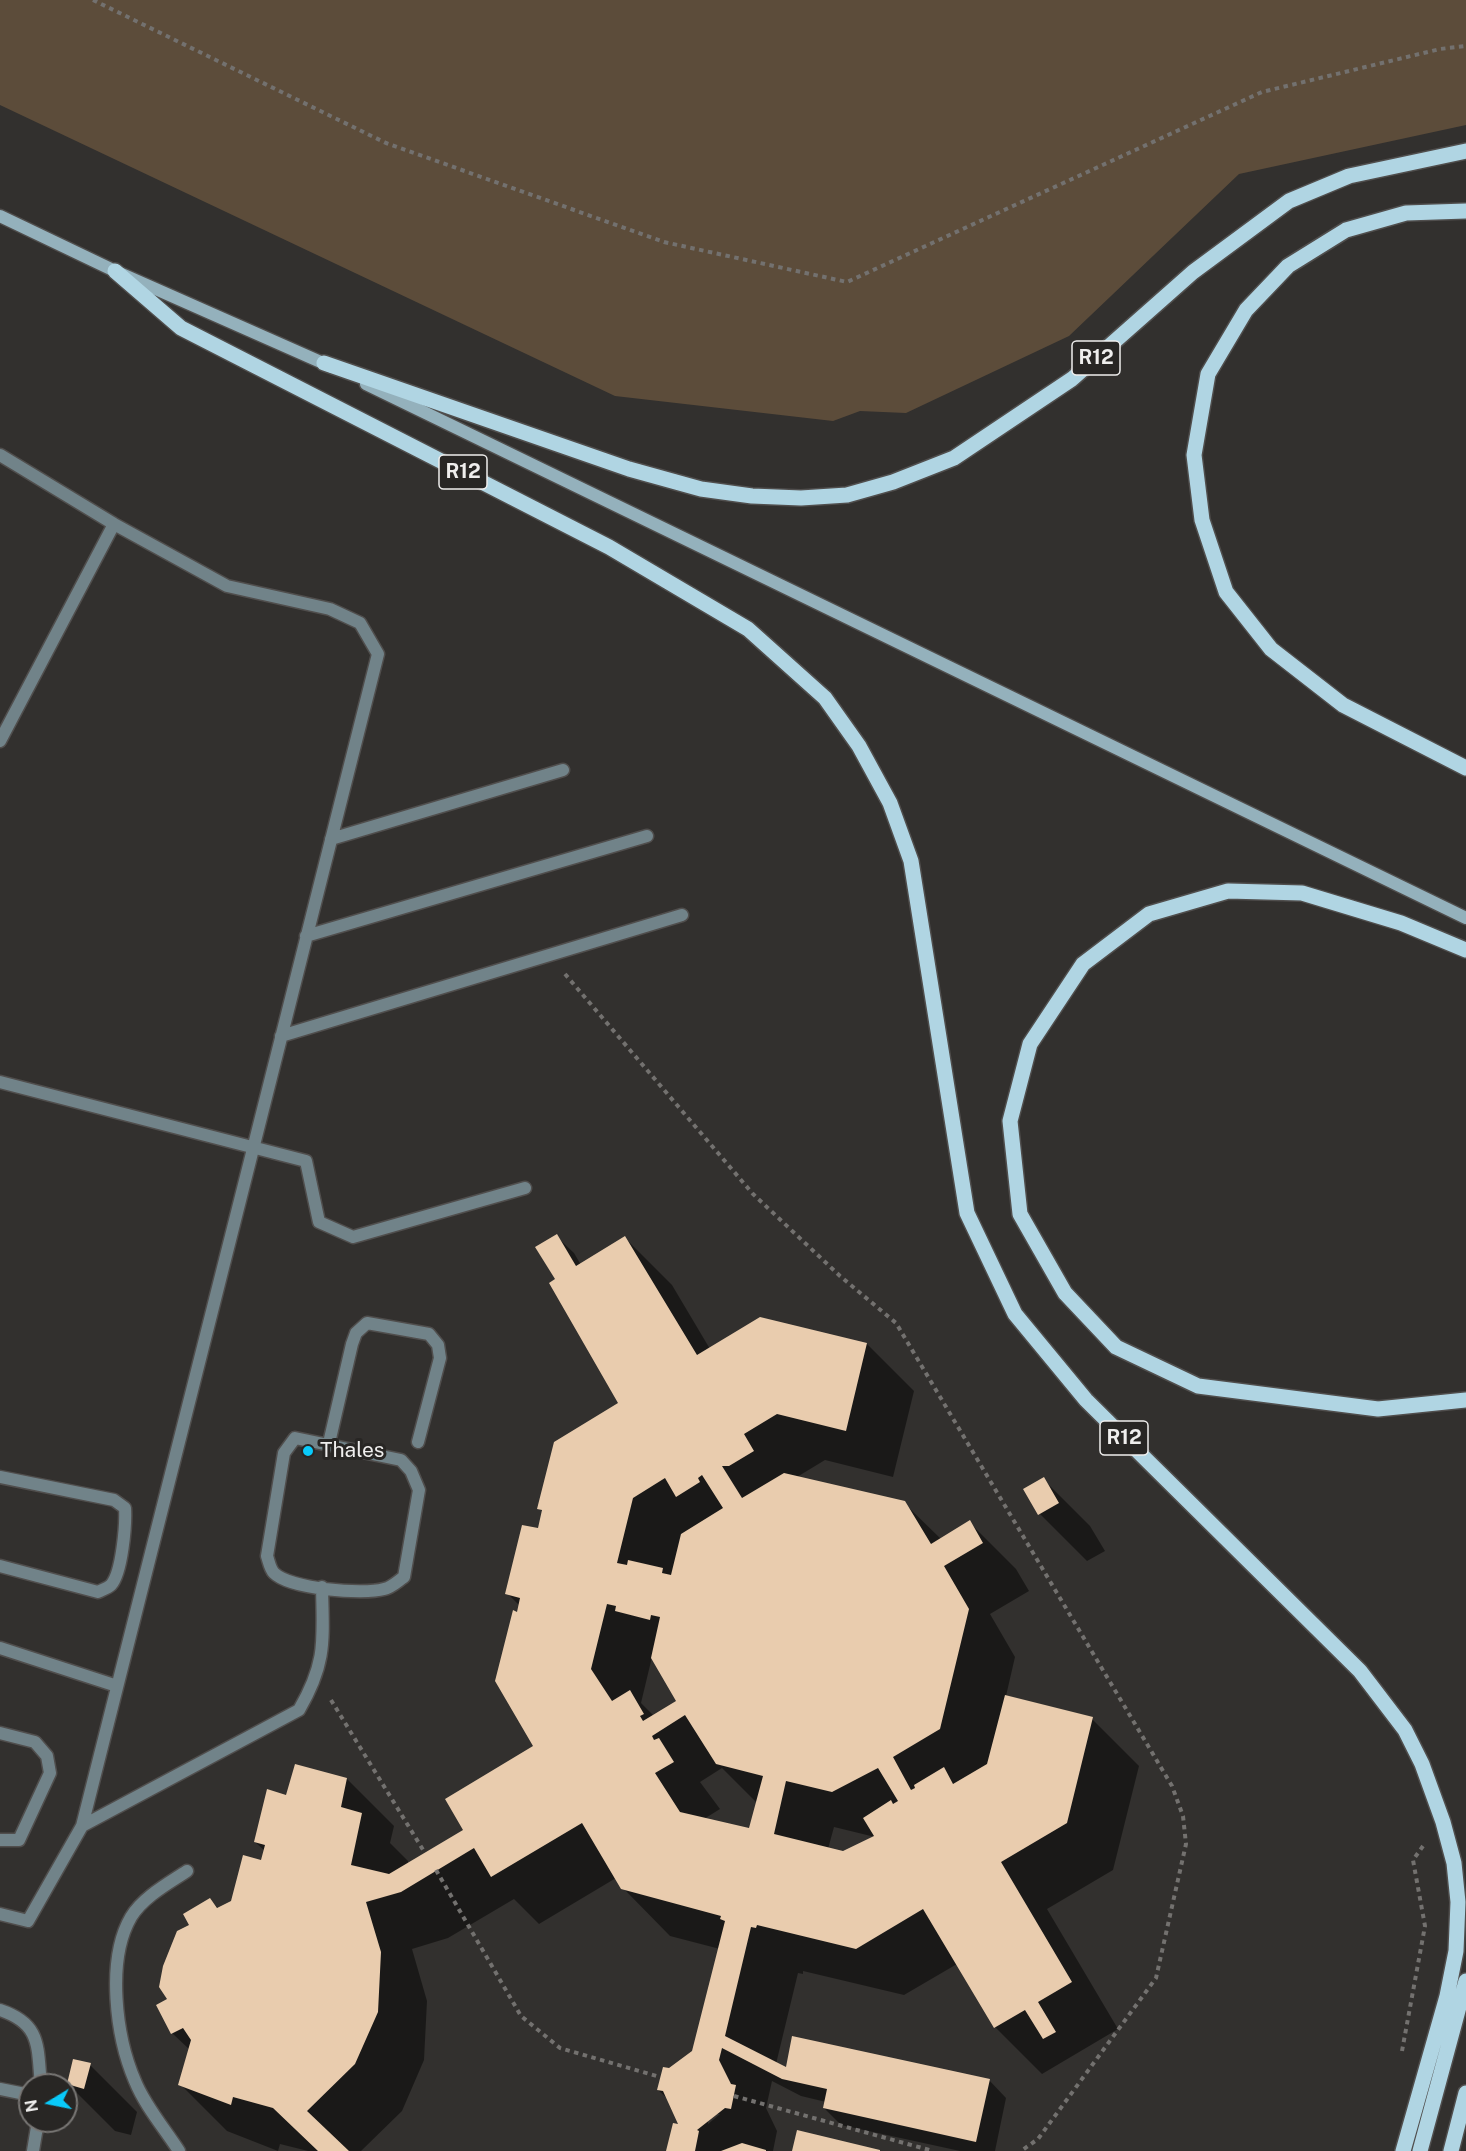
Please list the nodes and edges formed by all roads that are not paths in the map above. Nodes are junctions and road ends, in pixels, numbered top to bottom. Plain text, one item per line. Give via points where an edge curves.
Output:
1 (1463, 153) edge
2 (1466, 210) edge
3 (0, 216) edge
4 (115, 271) junction
5 (324, 363) junction
6 (0, 455) edge
7 (114, 524) junction
8 (0, 741) edge
9 (1466, 768) edge
10 (563, 770) dead end
11 (647, 836) dead end
12 (331, 839) junction
13 (682, 915) dead end
14 (1466, 918) edge
15 (306, 936) junction
16 (1466, 950) edge
17 (281, 1036) junction
18 (0, 1082) edge
19 (253, 1146) junction
20 (525, 1188) dead end
21 (1466, 1400) edge
22 (418, 1442) dead end
23 (328, 1443) junction
24 (0, 1477) edge
25 (0, 1566) edge
26 (322, 1587) junction
27 (0, 1648) edge
28 (117, 1686) junction
29 (0, 1733) edge
30 (82, 1826) junction
31 (0, 1840) edge
32 (187, 1871) dead end
33 (0, 1914) edge
34 (1466, 1981) edge
35 (0, 2010) edge
36 (40, 2073) edge
37 (0, 2089) edge
38 (18, 2093) edge
39 (1466, 2093) edge
40 (36, 2133) edge
41 (33, 2151) edge
42 (179, 2151) edge
43 (1403, 2151) edge
44 (1420, 2151) edge
45 (1451, 2151) edge

1 - 5 main road, R12 via 1349,176 1290,201 1193,272 1072,379 954,458 847,495 752,496 701,489 629,469
2 - 9 main road via 1406,213 1346,230 1288,266 1246,310 1208,374 1194,455 1202,520 1226,592 1271,649 1343,705
3 - 4 main road, R12
4 - 5 main road, R12
4 - 43 main road, R12 via 181,328 609,547 748,629 825,698 876,774 911,861 967,1213 1015,1314 1086,1400 1360,1671 1406,1730 1422,1764 1454,1863 1458,1902 1456,1952
5 - 14 main road, R12
6 - 7 lane
7 - 8 lane
7 - 12 lane via 226,586 330,609 360,623 378,654
10 - 12 lane
11 - 15 lane
12 - 15 lane
13 - 17 lane
15 - 17 lane
16 - 21 main road via 1401,923 1302,893 1228,891 1149,914 1083,964 1030,1044 1010,1121 1020,1214 1065,1293 1116,1347 1198,1386 1378,1409
17 - 19 lane
18 - 19 lane
19 - 20 lane via 306,1161 319,1222 353,1237
19 - 28 lane
22 - 23 lane via 440,1358 438,1345 429,1334 367,1323 356,1333 352,1344
23 - 26 lane via 295,1438 284,1453 267,1556 273,1572 285,1581
23 - 26 lane via 401,1460 419,1490 404,1576 387,1589 365,1592
24 - 25 lane via 114,1500 125,1508 126,1518 117,1575 110,1587 98,1592
26 - 30 lane via 323,1652 299,1710
27 - 28 lane
28 - 30 lane
29 - 31 lane via 35,1742 47,1756 50,1773 19,1840
30 - 33 lane via 28,1921
32 - 42 lane via 155,1892 131,1916 120,1951 115,2003 135,2082
34 - 44 main road
35 - 36 lane via 20,2016 36,2035
37 - 38 lane
39 - 45 main road
40 - 41 lane

